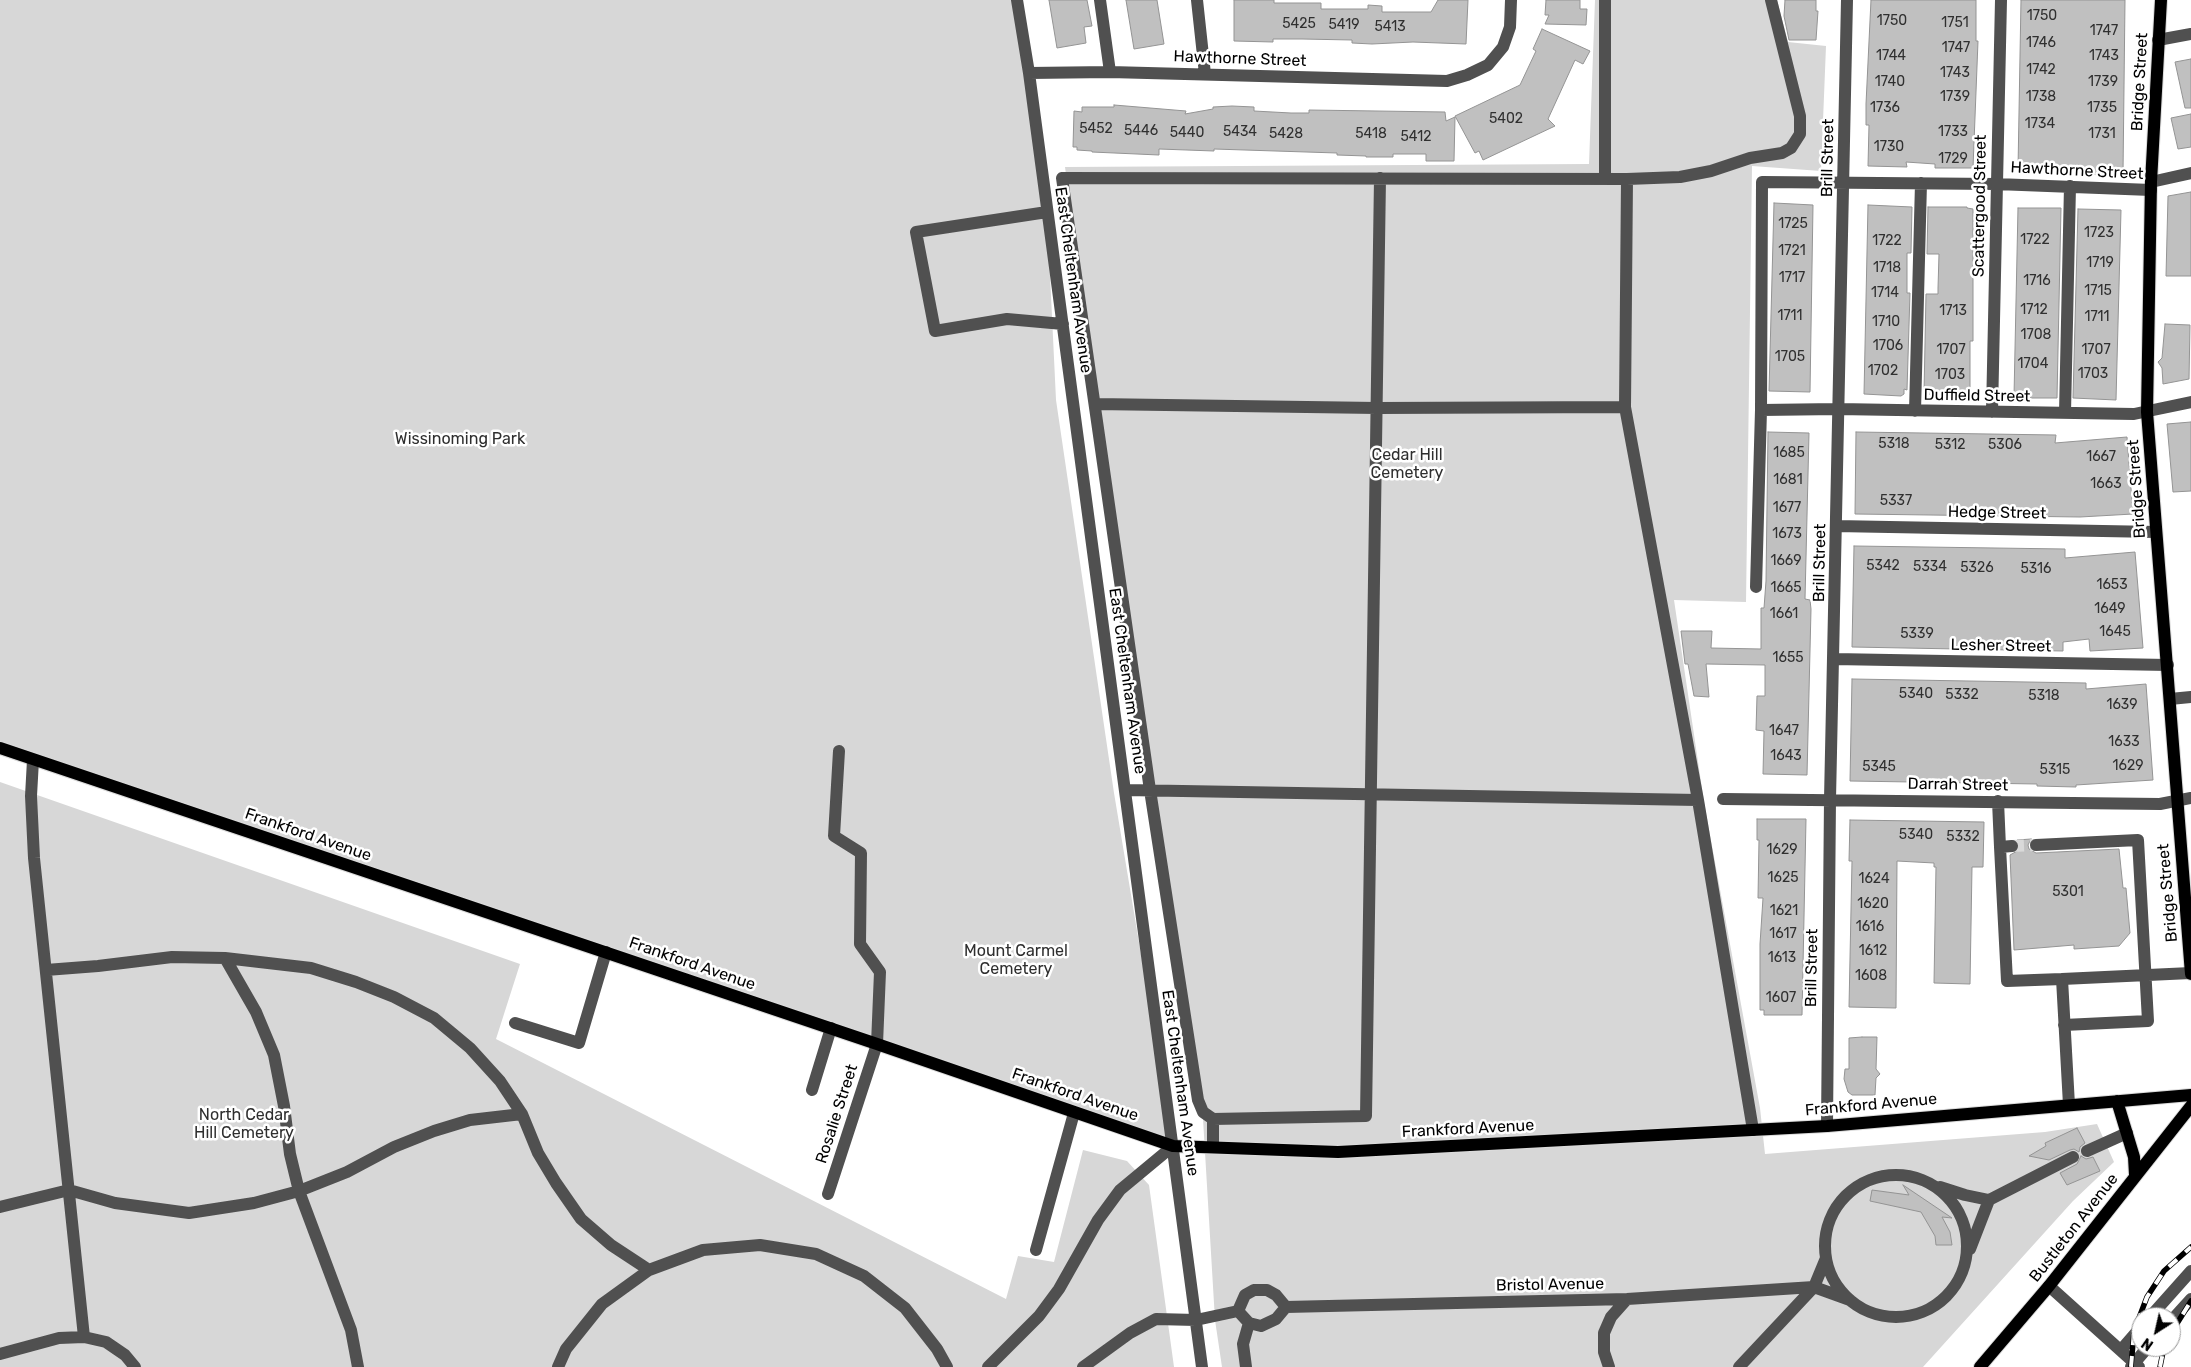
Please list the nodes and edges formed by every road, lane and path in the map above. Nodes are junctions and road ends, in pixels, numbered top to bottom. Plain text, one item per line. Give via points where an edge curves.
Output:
1 (1017, 0) edge
2 (1100, 0) edge
3 (1197, 0) edge
4 (1511, 0) edge
5 (1605, 0) edge
6 (1771, 0) edge
7 (1847, 0) edge
8 (2001, 0) edge
9 (2161, 0) edge
10 (2191, 34) edge
11 (2158, 40) junction
12 (1110, 72) junction
13 (1029, 73) junction
14 (1205, 74) junction
15 (2191, 173) edge
16 (1380, 178) junction
17 (1605, 179) junction
18 (1627, 179) junction
19 (1844, 181) junction
20 (1921, 182) junction
21 (1996, 184) junction
22 (2070, 186) junction
23 (2151, 186) junction
24 (1048, 212) junction
25 (1063, 324) junction
26 (2191, 402) edge
27 (1095, 404) junction
28 (1626, 407) junction
29 (1377, 408) junction
30 (1838, 409) junction
31 (1761, 410) junction
32 (1915, 411) junction
33 (1992, 412) junction
34 (2148, 412) junction
35 (2065, 413) junction
36 (1836, 526) junction
37 (2156, 532) junction
38 (1756, 587) dead end
39 (1834, 659) junction
40 (2168, 665) junction
41 (2191, 697) edge
42 (2170, 698) junction
43 (0, 748) edge
44 (839, 751) dead end
45 (33, 760) junction
46 (1125, 790) junction
47 (1150, 790) junction
48 (1372, 794) junction
49 (2191, 798) edge
50 (1724, 799) dead end
51 (1830, 799) junction
52 (1698, 800) junction
53 (1998, 802) junction
54 (2177, 802) junction
55 (2185, 838) edge
56 (2036, 845) tunnel mouth
57 (2188, 899) edge
58 (606, 952) junction
59 (225, 958) junction
60 (46, 970) junction
61 (2191, 973) edge
62 (2145, 975) junction
63 (2062, 979) junction
64 (515, 1023) dead end
65 (2064, 1026) junction
66 (831, 1028) junction
67 (877, 1044) junction
68 (812, 1090) dead end
69 (2191, 1095) edge
70 (2117, 1101) junction
71 (2068, 1105) junction
72 (2191, 1106) edge
73 (1074, 1113) junction
74 (522, 1114) junction
75 (1213, 1119) junction
76 (1826, 1126) junction
77 (1753, 1130) junction
78 (2126, 1133) junction
79 (1173, 1146) junction
80 (1213, 1147) junction
81 (2087, 1151) dead end
82 (2073, 1157) dead end
83 (2135, 1175) junction
84 (1931, 1183) junction
85 (68, 1190) junction
86 (299, 1190) junction
87 (828, 1194) dead end
88 (1989, 1200) junction
89 (0, 1207) edge
90 (1036, 1250) dead end
91 (1826, 1258) junction
92 (1966, 1264) junction
93 (649, 1270) junction
94 (2191, 1271) edge
95 (2050, 1286) junction
96 (1814, 1287) junction
97 (1627, 1299) junction
98 (2191, 1299) edge
99 (1850, 1300) junction
100 (1286, 1307) junction
101 (2159, 1307) edge
102 (2181, 1310) edge
103 (1238, 1311) junction
104 (1196, 1320) junction
105 (1249, 1323) junction
106 (84, 1337) junction
107 (2131, 1338) edge
108 (2121, 1350) junction
109 (0, 1354) edge
110 (2135, 1366) edge
111 (135, 1367) edge
112 (358, 1367) edge
113 (558, 1367) edge
114 (947, 1367) edge
115 (988, 1367) edge
116 (1083, 1367) edge
117 (1202, 1367) edge
118 (1246, 1367) edge
119 (1609, 1367) edge
120 (1739, 1367) edge
121 (1980, 1367) edge

1 - 13 street, East Cheltenham Avenue
2 - 12 street
3 - 14 street
4 - 14 street, Hawthorne Street via 1510,27 1503,47 1488,65 1450,80
5 - 17 street
6 - 18 street via 1800,116 1797,142 1782,153 1750,158 1711,172
7 - 19 street, Brill Street
8 - 21 street, Scattergood Street
9 - 11 main road, Bridge Street
10 - 11 street
11 - 23 main road, Bridge Street
12 - 13 street, Hawthorne Street
12 - 14 street, Hawthorne Street
13 - 24 street, East Cheltenham Avenue
15 - 23 street, Hawthorne Street
16 - 17 street
16 - 27 street via 1062,178
16 - 29 street
17 - 18 street
18 - 28 street
19 - 20 street, Hawthorne Street
19 - 30 street, Brill Street
19 - 31 street, Hawthorne Street via 1762,182
20 - 21 street, Hawthorne Street
20 - 32 street
21 - 22 street, Hawthorne Street
21 - 33 street, Scattergood Street
22 - 23 street, Hawthorne Street
22 - 35 street
23 - 34 main road, Bridge Street
24 - 25 street, East Cheltenham Avenue
24 - 25 street via 916,232 935,331 1007,319
25 - 46 street, East Cheltenham Avenue
26 - 34 street, Duffield Street
27 - 29 street
27 - 47 street
28 - 29 street
28 - 52 street
29 - 48 street
30 - 31 street, Duffield Street
30 - 32 street, Duffield Street
30 - 36 street, Brill Street
31 - 38 street
32 - 33 street, Duffield Street
33 - 35 street, Duffield Street
34 - 35 street, Duffield Street
34 - 37 main road, Bridge Street
36 - 37 street, Hedge Street
36 - 39 street, Brill Street
37 - 40 main road, Bridge Street
39 - 40 street, Lesher Street
39 - 51 street, Brill Street
40 - 42 main road, Bridge Street
41 - 42 street
42 - 54 main road, Bridge Street
43 - 45 main road, Frankford Avenue
44 - 67 street, Rosalie Street via 834,836 861,853 860,944 880,972
45 - 58 main road, Frankford Avenue
45 - 60 street via 34,858
46 - 47 street
46 - 79 street, East Cheltenham Avenue
47 - 48 street
47 - 75 street via 1198,1100 1203,1112
48 - 52 street
48 - 75 street via 1366,1116
49 - 54 street, Darrah Street
50 - 51 street, Darrah Street
51 - 53 street, Darrah Street
51 - 76 street, Brill Street
52 - 77 street
53 - 54 street, Darrah Street
53 - 63 street via 2006,847 2007,981
54 - 55 main road, Bridge Street
55 - 57 main road, Bridge Street
56 - 62 street via 2138,840
57 - 61 main road, Bridge Street
58 - 64 street via 579,1043
58 - 66 main road, Frankford Avenue
59 - 60 street via 172,957
59 - 74 street via 311,968 394,997 434,1018 470,1048 500,1081
59 - 86 street via 256,1012 274,1055
60 - 85 street
61 - 62 street
62 - 63 street
62 - 65 street via 2148,1021
63 - 65 street
65 - 71 street
66 - 67 main road, Frankford Avenue
66 - 68 street
67 - 73 main road, Frankford Avenue
67 - 87 street, Rosalie Street
69 - 70 main road, Frankford Avenue
70 - 71 main road, Frankford Avenue
70 - 78 main road
71 - 76 main road, Frankford Avenue
72 - 83 main road, Bustleton Avenue
73 - 79 main road, Frankford Avenue
73 - 90 street
74 - 86 street via 470,1120 434,1131 394,1147 348,1172
74 - 93 street via 538,1154 582,1218 611,1245
75 - 80 street
76 - 77 main road, Frankford Avenue
77 - 80 main road, Frankford Avenue via 1338,1152
78 - 81 street
78 - 83 main road via 2134,1157
79 - 80 main road, Frankford Avenue
79 - 104 street, East Cheltenham Avenue
79 - 115 street via 1120,1190 1039,1316
82 - 88 street
83 - 95 main road, Bustleton Avenue
84 - 88 street
84 - 91 street via 1909,1176 1886,1175 1858,1186 1846,1195 1832,1214 1826,1235
84 - 92 street via 1949,1197 1961,1216 1968,1240
85 - 86 street via 115,1203 189,1213 254,1203
85 - 89 street
85 - 106 street
86 - 112 street via 348,1322
88 - 92 street
91 - 96 street
91 - 99 street via 1834,1280
92 - 99 street via 1956,1285 1939,1303 1918,1314 1894,1317 1871,1312
93 - 113 street via 602,1304 566,1349
93 - 114 street via 703,1250 760,1245 816,1254 864,1276 905,1308 938,1349
94 - 101 street
95 - 108 street
95 - 121 main road, Bustleton Avenue
96 - 97 street, Bristol Avenue
96 - 99 street
96 - 120 street
97 - 100 street, Bristol Avenue
97 - 119 street via 1611,1317 1604,1333 1604,1352
98 - 102 street
100 - 103 street via 1276,1294 1254,1290 1245,1295
100 - 105 street via 1276,1319 1261,1326
103 - 104 street
103 - 105 street
104 - 116 street via 1156,1319 1130,1333
104 - 117 street, East Cheltenham Avenue
105 - 118 street via 1243,1344
106 - 109 street via 59,1338
106 - 111 street via 106,1342 125,1355
107 - 108 street
108 - 110 street

